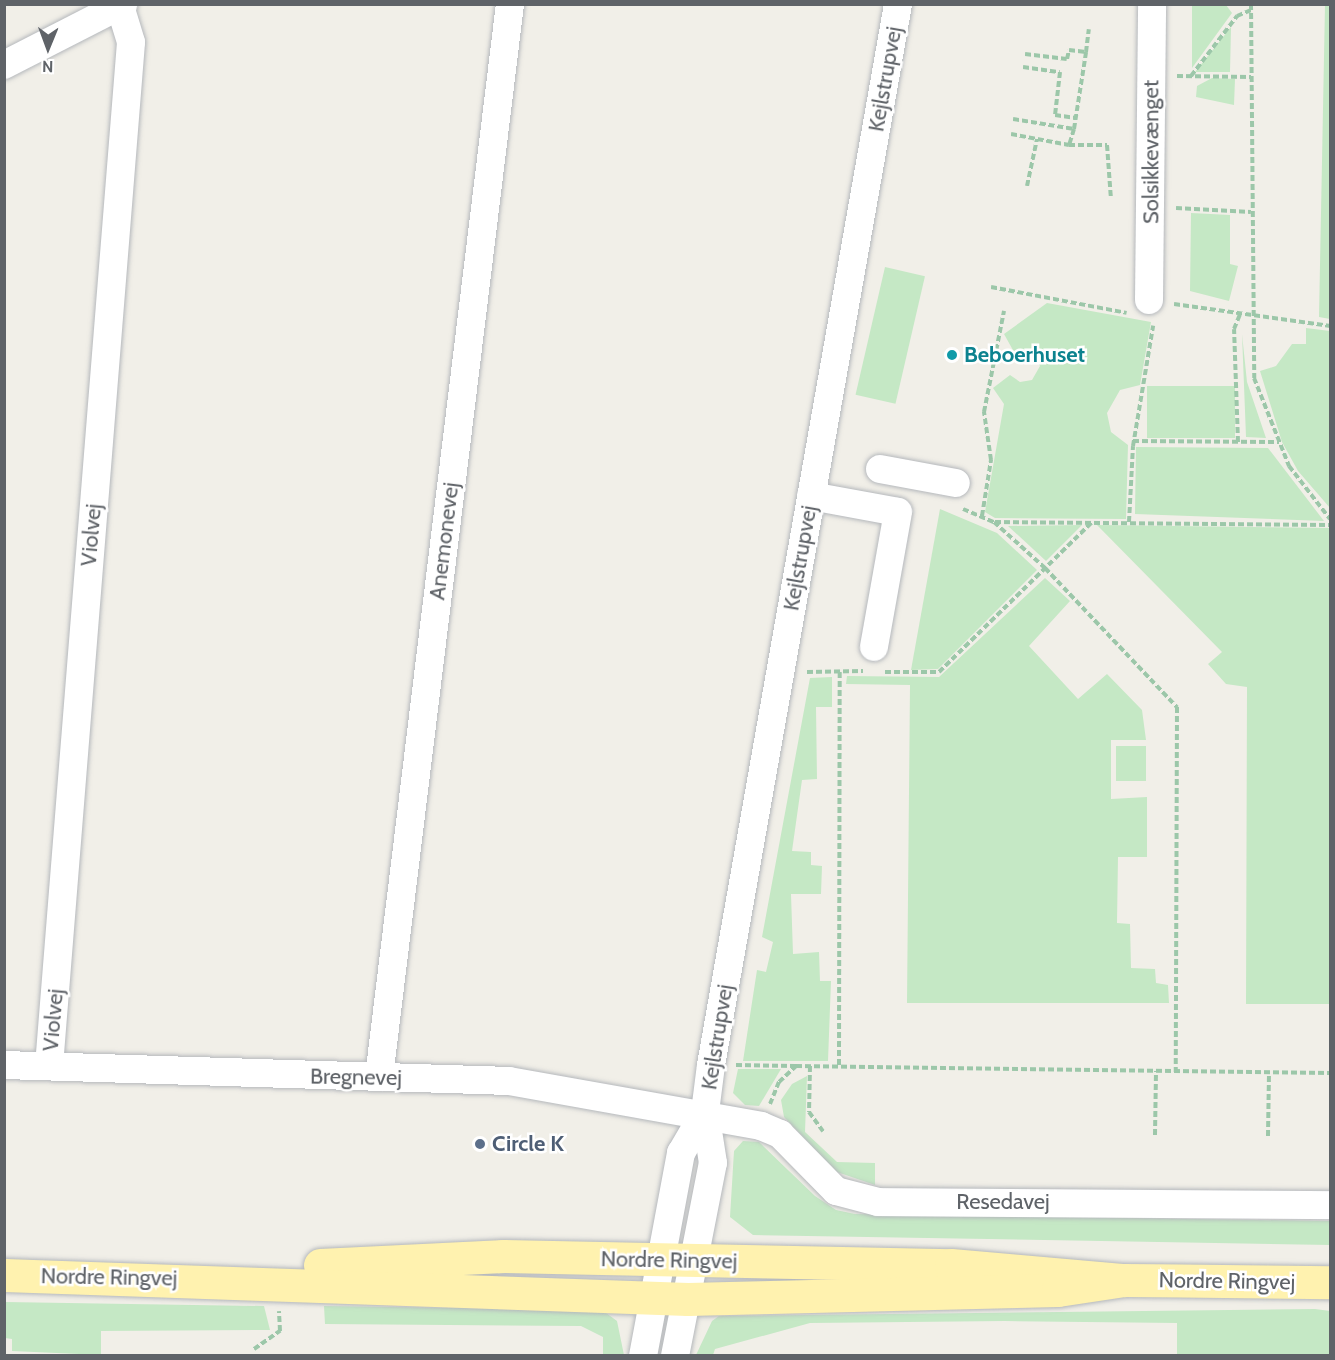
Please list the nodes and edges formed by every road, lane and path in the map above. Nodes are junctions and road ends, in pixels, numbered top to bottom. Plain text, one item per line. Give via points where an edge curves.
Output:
1 (510, 4) edge
2 (898, 4) edge
3 (1152, 4) edge
4 (1251, 4) edge
5 (121, 5) edge
6 (1251, 10) junction
7 (1089, 29) dead end
8 (1086, 52) junction
9 (1025, 54) dead end
10 (4, 65) edge
11 (1023, 67) dead end
12 (1151, 75) junction
13 (1191, 76) junction
14 (1251, 77) junction
15 (1076, 118) junction
16 (1013, 119) dead end
17 (1074, 129) junction
18 (1011, 134) dead end
19 (1037, 139) junction
20 (1069, 145) junction
21 (1028, 186) dead end
22 (1111, 198) dead end
23 (1151, 205) junction
24 (1251, 212) junction
25 (991, 287) dead end
26 (1151, 309) junction
27 (1004, 311) dead end
28 (1240, 314) junction
29 (1252, 316) junction
30 (1330, 326) edge
31 (1133, 441) junction
32 (1238, 442) junction
33 (1279, 442) junction
34 (954, 494) joint
35 (811, 496) junction
36 (898, 512) junction
37 (982, 516) junction
38 (1330, 519) edge
39 (994, 522) junction
40 (1092, 522) junction
41 (1129, 522) junction
42 (1330, 525) edge
43 (1045, 568) junction
44 (874, 647) dead end
45 (840, 671) junction
46 (780, 672) junction
47 (4, 1065) edge
48 (711, 1065) junction
49 (839, 1065) junction
50 (49, 1066) junction
51 (796, 1066) junction
52 (810, 1066) junction
53 (1156, 1071) junction
54 (1176, 1072) junction
55 (1269, 1073) junction
56 (1330, 1073) edge
57 (379, 1077) junction
58 (705, 1112) junction
59 (761, 1126) junction
60 (823, 1131) dead end
61 (1155, 1135) dead end
62 (1268, 1136) dead end
63 (1330, 1205) edge
64 (657, 1260) junction
65 (694, 1260) junction
66 (4, 1275) edge
67 (214, 1279) junction
68 (1124, 1280) junction
69 (1330, 1282) edge
70 (651, 1298) junction
71 (688, 1299) junction
72 (279, 1318) dead end
73 (254, 1349) dead end
74 (643, 1356) edge
75 (675, 1356) edge

1 - 57 street, Anemonevej
2 - 35 street, Kejlstrupvej
3 - 12 street, Solsikkevænget
4 - 6 path
5 - 10 street
5 - 50 street, Violvej via 131,42
6 - 13 path via 1237,16
6 - 14 path
7 - 8 path
8 - 9 path via 1069,50 1067,59
8 - 15 path
11 - 15 path via 1060,72 1055,115
12 - 13 path
12 - 23 street, Solsikkevænget
13 - 14 path
14 - 24 path
15 - 17 path
16 - 17 path
17 - 20 path
18 - 19 path
19 - 20 path
19 - 21 path
20 - 22 path via 1107,145
23 - 24 path
23 - 26 street, Solsikkevænget
24 - 29 path
25 - 26 path
26 - 28 path
26 - 31 path
27 - 37 path via 984,412 991,460
28 - 29 path
28 - 32 path via 1234,329
29 - 30 path
29 - 33 path via 1254,378
31 - 32 path
31 - 41 path
32 - 33 path
33 - 38 path via 1289,466
34 - 36 street via 892,471
34 - 37 path
35 - 36 street
35 - 46 street, Kejlstrupvej
36 - 44 street
37 - 39 path
39 - 40 path
39 - 43 path
40 - 41 path
40 - 43 path
41 - 42 path
43 - 45 path via 939,672
43 - 54 path via 1177,707
45 - 46 path
45 - 49 path
46 - 48 street, Kejlstrupvej
47 - 50 street, Bregnevej
48 - 51 path
48 - 58 street, Kejlstrupvej
49 - 52 path
49 - 53 path
50 - 57 street, Bregnevej
51 - 52 path
51 - 59 path via 779,1082
52 - 60 path via 810,1112
53 - 54 path
53 - 61 path
54 - 55 path
55 - 56 path
55 - 62 path
57 - 58 street, Bregnevej via 509,1081
58 - 59 street, Resedavej
58 - 64 street, Kejlstrupvej via 681,1153
58 - 65 street, Kejlstrupvej via 713,1163
59 - 63 street, Resedavej via 780,1134 836,1191 878,1202
64 - 65 main road, Nordre Ringvej
64 - 67 main road, Nordre Ringvej via 504,1256 314,1266
64 - 70 street, Kejlstrupvej
65 - 68 main road, Nordre Ringvej via 951,1265
65 - 71 street, Kejlstrupvej
66 - 67 main road, Nordre Ringvej
67 - 70 main road, Nordre Ringvej
68 - 69 main road, Nordre Ringvej
68 - 71 main road, Nordre Ringvej via 1058,1290
70 - 71 main road, Nordre Ringvej
70 - 74 street, Kejlstrupvej
71 - 75 street, Kejlstrupvej
72 - 73 path via 280,1331

